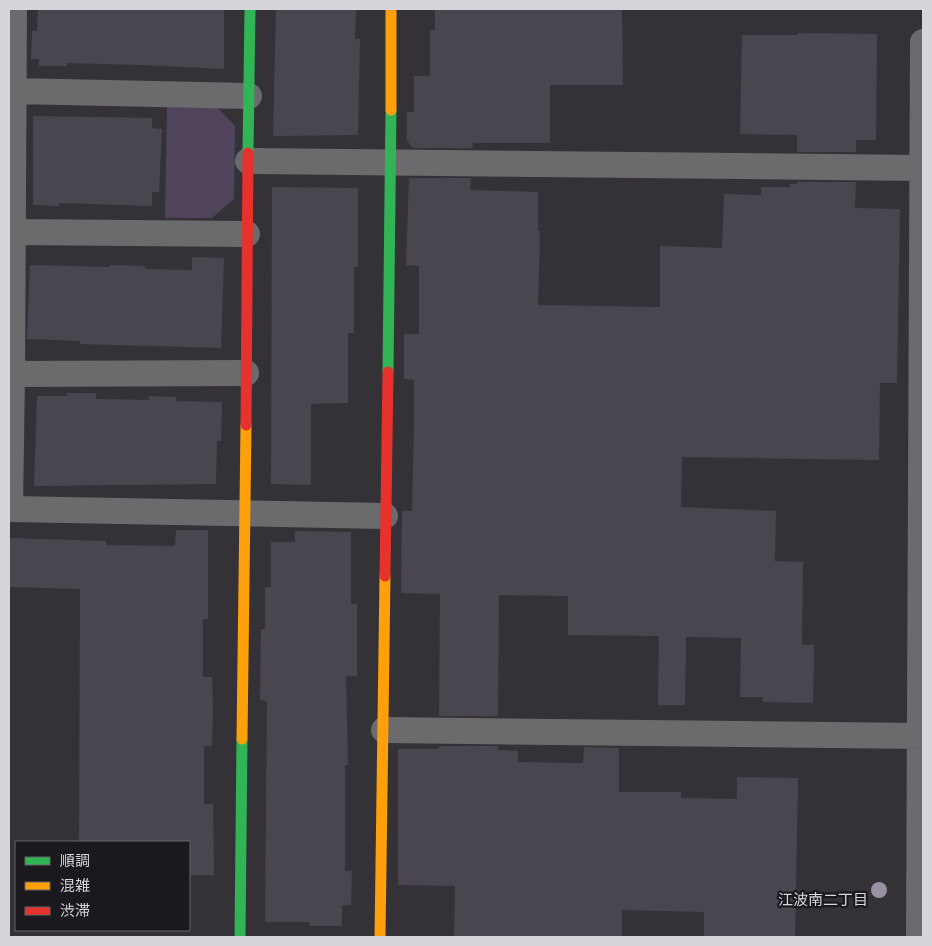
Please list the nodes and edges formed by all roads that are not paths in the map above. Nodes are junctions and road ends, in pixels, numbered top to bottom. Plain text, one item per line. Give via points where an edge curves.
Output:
1 (14, 9) edge
2 (250, 9) edge
3 (391, 9) edge
4 (923, 42) edge
5 (14, 91) junction
6 (249, 96) junction
7 (248, 161) junction
8 (391, 162) junction
9 (922, 168) junction
10 (13, 232) junction
11 (247, 234) junction
12 (246, 373) junction
13 (12, 374) junction
14 (246, 514) junction
15 (385, 516) junction
16 (384, 730) junction
17 (922, 735) edge
18 (920, 926) edge
19 (240, 937) edge
20 (380, 937) edge

1 - 5 street
2 - 6 street
3 - 8 street
4 - 9 street
5 - 6 street
5 - 10 street
6 - 7 street
7 - 8 street
7 - 11 street
8 - 9 street
8 - 15 street
9 - 17 street
10 - 11 street
10 - 13 street
11 - 12 street
12 - 13 street
12 - 14 street
13 - 14 street via 10,509
14 - 15 street
14 - 19 street
15 - 16 street
16 - 17 street
16 - 20 street
17 - 18 street

